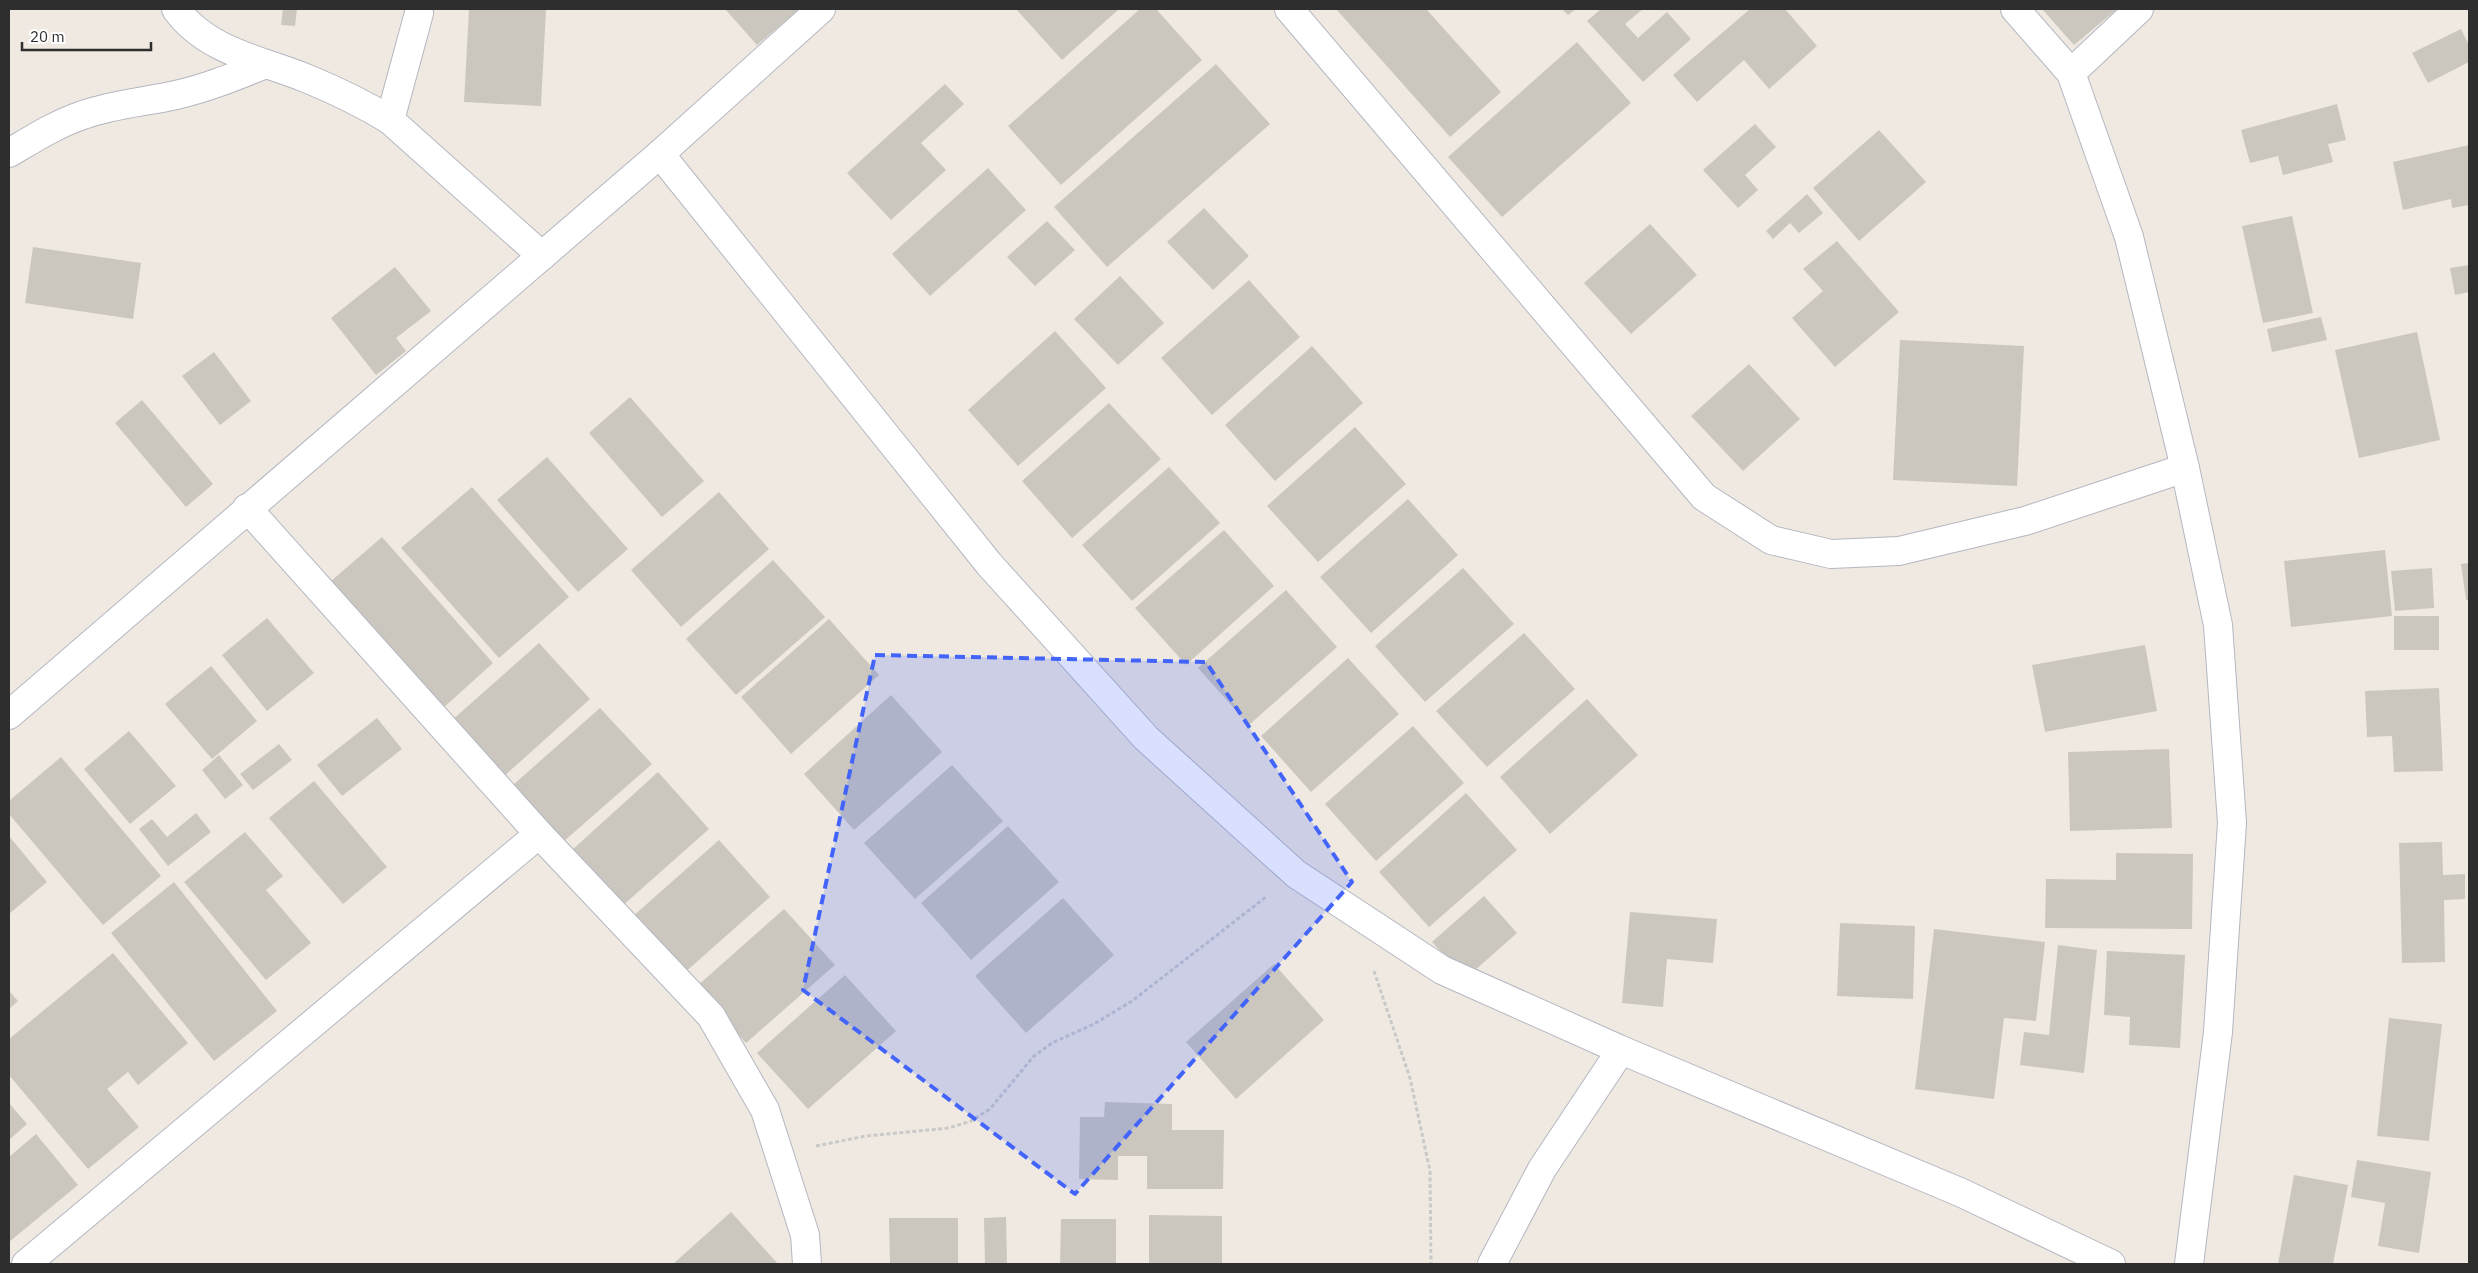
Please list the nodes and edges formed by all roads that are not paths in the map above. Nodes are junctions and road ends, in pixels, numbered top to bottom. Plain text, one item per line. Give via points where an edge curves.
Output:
1 (176, 9) edge
2 (821, 9) edge
3 (1289, 9) edge
4 (2015, 9) edge
5 (2139, 9) edge
6 (419, 13) dead end
7 (266, 64) junction
8 (2072, 73) junction
9 (390, 120) junction
10 (9, 153) edge
11 (660, 154) junction
12 (542, 256) junction
13 (2185, 468) junction
14 (247, 508) junction
15 (9, 715) edge
16 (539, 834) junction
17 (1621, 1050) junction
18 (26, 1264) edge
19 (807, 1264) edge
20 (1492, 1264) edge
21 (2111, 1264) edge
22 (2189, 1264) edge

1 - 7 street via 198,32 217,44
2 - 11 street
3 - 13 street via 1704,496 1771,540 1832,554 1899,551 2025,521
4 - 8 street
5 - 8 street
6 - 9 street
7 - 9 street via 361,102
7 - 10 street via 176,95 116,105 82,115
8 - 13 street via 2129,237
9 - 12 street
11 - 12 street
11 - 17 street via 989,564 1146,738 1296,874 1442,970
12 - 14 street
13 - 22 street via 2218,625 2232,823 2218,1032
14 - 15 street
14 - 16 street
16 - 18 street
16 - 19 street via 711,1016 765,1110 805,1235
17 - 20 street via 1542,1169
17 - 21 street via 1953,1189

